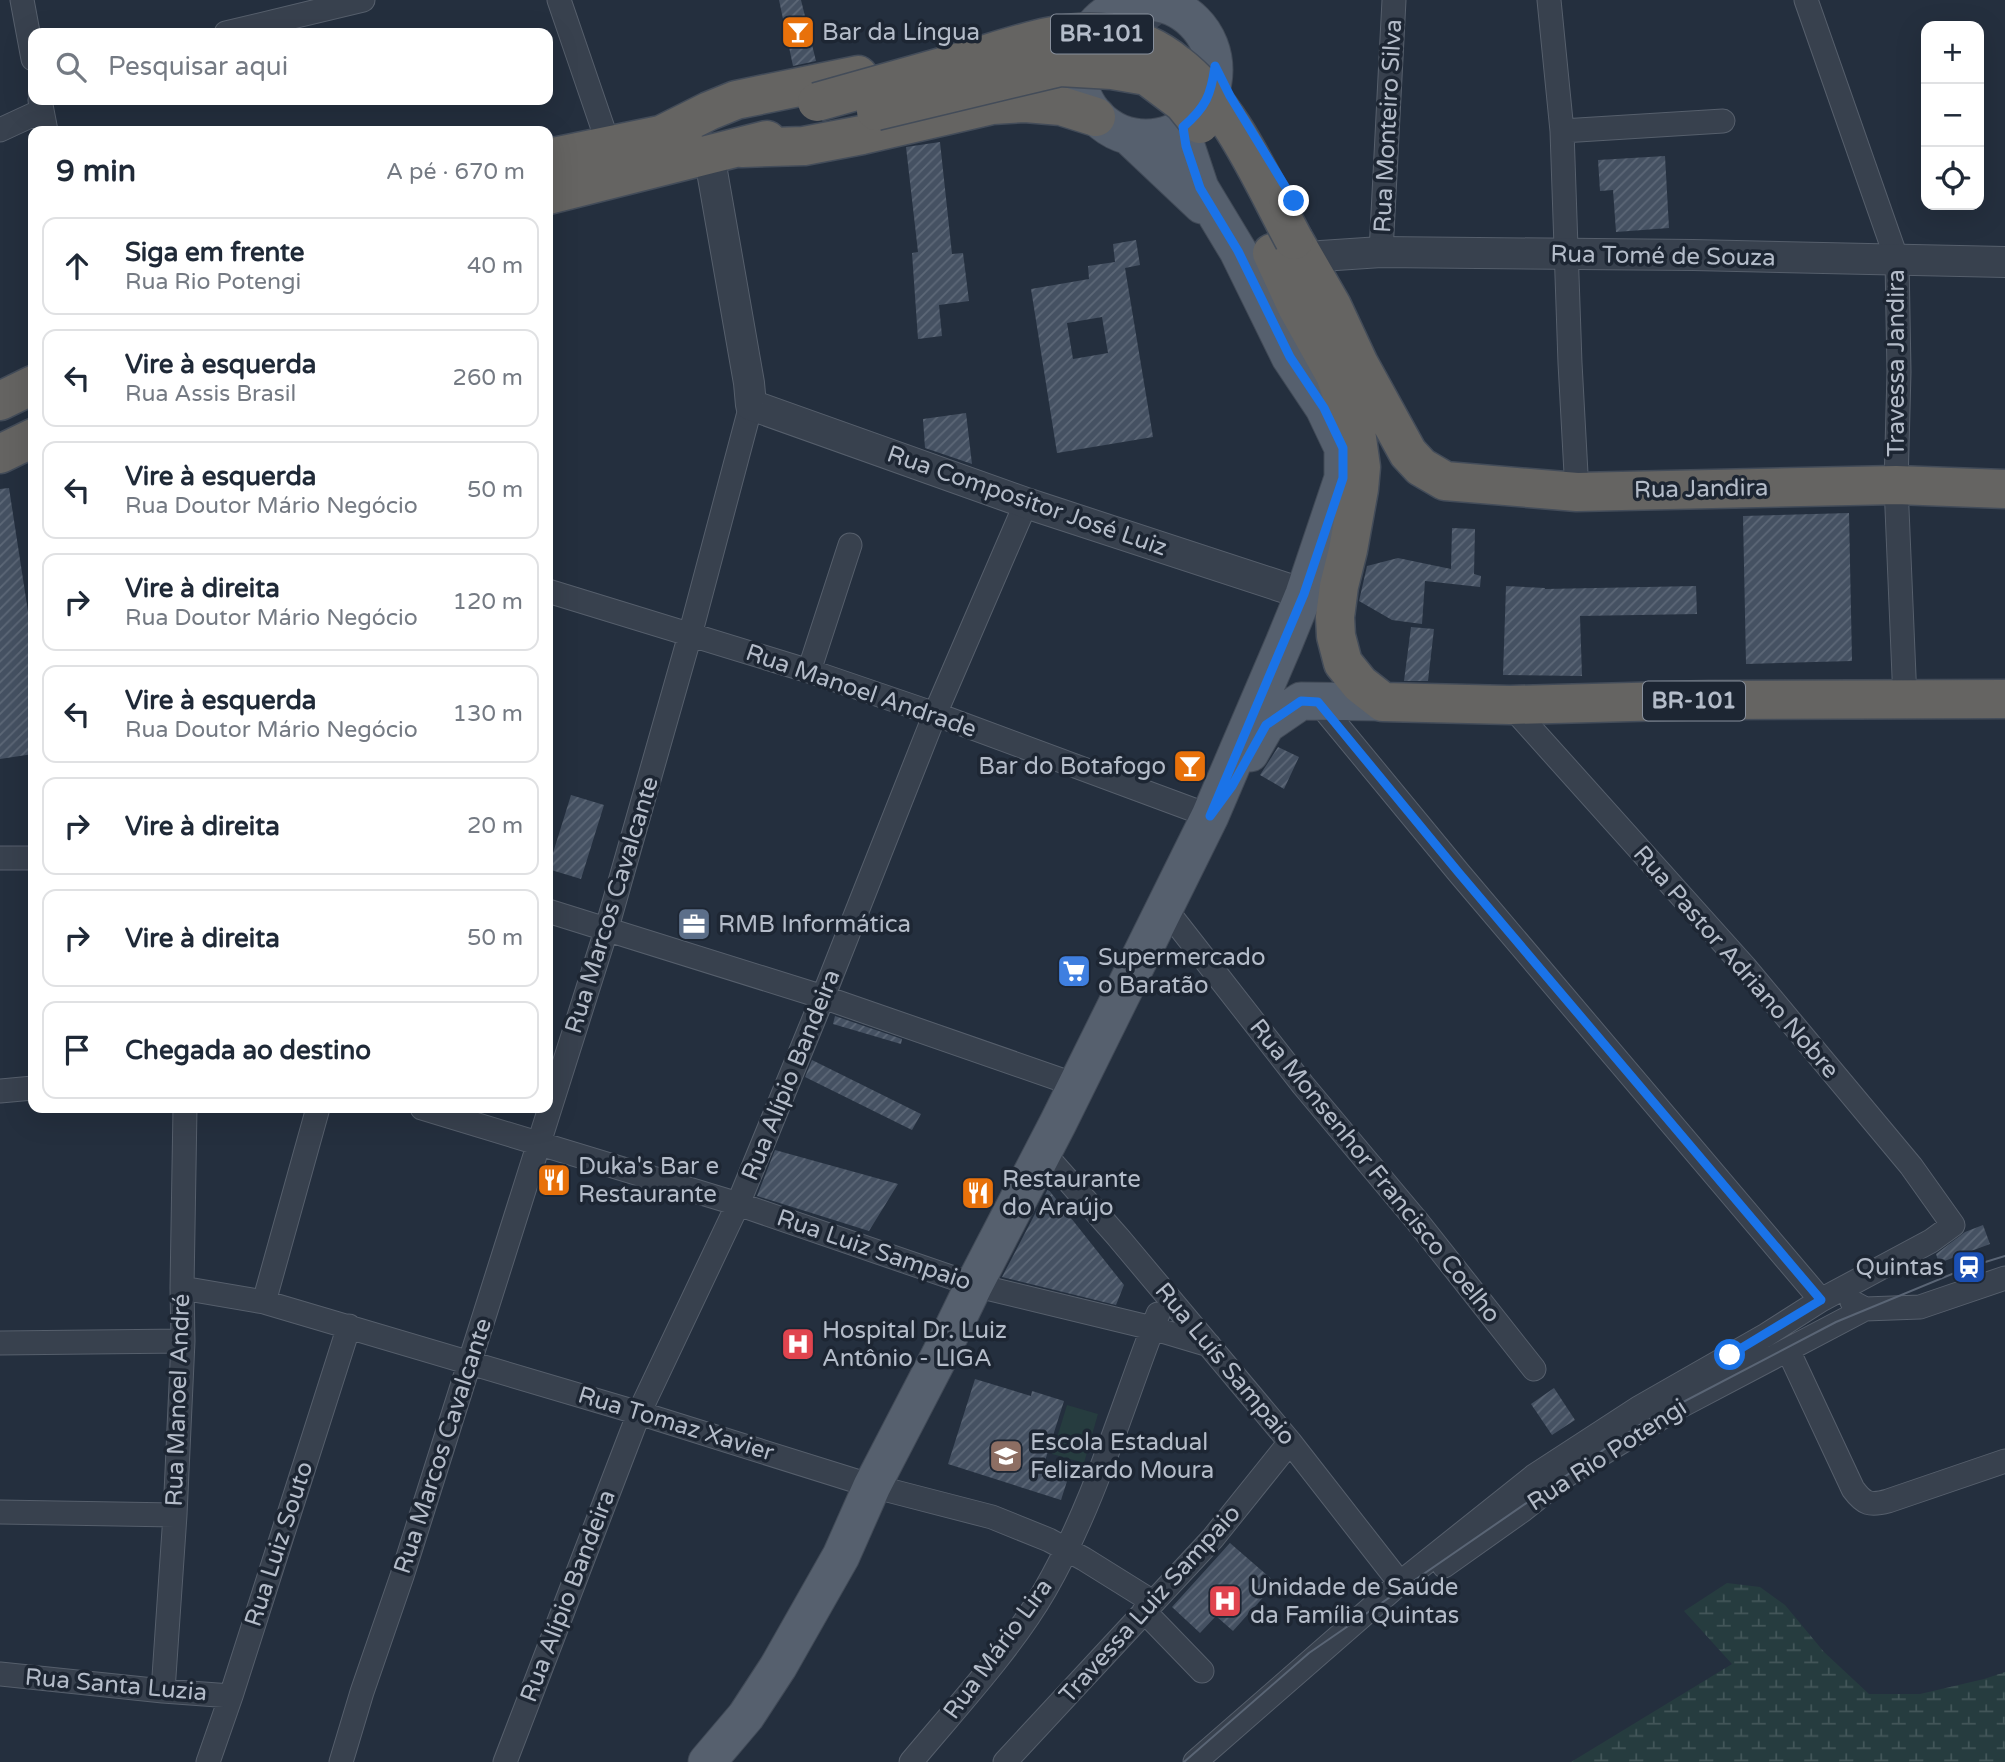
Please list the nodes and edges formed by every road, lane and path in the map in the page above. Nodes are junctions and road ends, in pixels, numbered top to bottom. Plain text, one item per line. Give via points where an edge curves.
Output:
1 (22, 0) edge
2 (363, 0) edge
3 (559, 0) edge
4 (1394, 0) edge
5 (1549, 0) edge
6 (1806, 0) edge
7 (1175, 5) edge
8 (1100, 13) edge
9 (247, 28) edge
10 (28, 32) edge
11 (1215, 66) junction
12 (830, 111) junction
13 (42, 114) edge
14 (1096, 117) junction
15 (1723, 121) dead end
16 (1183, 127) junction
17 (0, 130) edge
18 (1562, 131) junction
19 (661, 135) junction
20 (1130, 136) junction
21 (609, 146) junction
22 (725, 151) junction
23 (553, 187) edge
24 (553, 189) edge
25 (1217, 217) junction
26 (1295, 250) junction
27 (1381, 252) junction
28 (1566, 254) junction
29 (1897, 260) junction
30 (2005, 262) edge
31 (1285, 309) dead end
32 (28, 387) edge
33 (0, 401) edge
34 (751, 405) junction
35 (1357, 438) junction
36 (28, 440) edge
37 (0, 454) edge
38 (1896, 485) junction
39 (2005, 489) edge
40 (1577, 492) junction
41 (1026, 503) junction
42 (850, 545) dead end
43 (553, 593) edge
44 (1304, 594) junction
45 (690, 635) junction
46 (809, 671) junction
47 (2005, 699) edge
48 (1905, 700) junction
49 (1318, 702) junction
50 (1382, 702) junction
51 (1510, 705) junction
52 (935, 714) junction
53 (1210, 816) junction
54 (0, 858) edge
55 (28, 858) edge
56 (1164, 907) junction
57 (553, 913) edge
58 (606, 931) junction
59 (823, 997) junction
60 (1076, 1085) junction
61 (28, 1088) edge
62 (0, 1091) edge
63 (553, 1099) edge
64 (185, 1113) edge
65 (317, 1113) edge
66 (438, 1113) edge
67 (549, 1113) edge
68 (539, 1144) junction
69 (1042, 1151) junction
70 (738, 1204) junction
71 (1953, 1225) joint
72 (2005, 1278) edge
73 (974, 1285) junction
74 (182, 1288) junction
75 (1165, 1294) junction
76 (1821, 1300) junction
77 (264, 1302) junction
78 (1865, 1309) junction
79 (349, 1326) junction
80 (1152, 1328) junction
81 (183, 1341) junction
82 (0, 1343) edge
83 (1209, 1345) junction
84 (1788, 1350) junction
85 (470, 1362) junction
86 (1534, 1369) dead end
87 (639, 1413) junction
88 (1290, 1442) junction
89 (2005, 1461) edge
90 (873, 1486) junction
91 (0, 1512) edge
92 (175, 1515) junction
93 (1067, 1550) junction
94 (1400, 1583) junction
95 (1149, 1607) junction
96 (1359, 1618) junction
97 (1202, 1671) dead end
98 (0, 1674) edge
99 (163, 1691) junction
100 (231, 1696) junction
101 (208, 1762) edge
102 (341, 1762) edge
103 (505, 1762) edge
104 (707, 1762) edge
105 (911, 1762) edge
106 (1005, 1762) edge
107 (1195, 1762) edge

1 - 10 street
2 - 9 street
3 - 21 street
4 - 27 street, Rua Monteiro Silva
5 - 18 street
6 - 29 street, Travessa Jandira
7 - 8 main road via 1153,1
7 - 11 main road via 1203,31
8 - 14 main road via 1078,60 1078,81
8 - 19 highway via 933,58 736,100
11 - 16 main road via 1206,102
11 - 26 main road via 1294,201
12 - 19 highway, BR-101
12 - 22 highway, BR-101
12 - 26 highway, BR-101, bridge via 1060,68 1112,69 1147,76 1183,103
13 - 17 street
14 - 20 main road via 1112,130
14 - 22 highway via 1061,106 992,105 804,146
15 - 18 street
16 - 20 main road via 1167,135
16 - 25 main road via 1200,188
18 - 28 street
19 - 21 highway, BR-101
20 - 25 main road
21 - 23 highway, BR-101
22 - 24 highway, BR-101
22 - 34 street, Rua Marcos Cavalcante
25 - 44 main road via 1343,448 1343,478
26 - 27 street, Rua Tomé de Souza
26 - 35 highway, BR-101 via 1297,307 1335,375
26 - 40 highway, Rua Jandira / BR-101 via 1332,306 1408,453 1421,467 1445,481
27 - 28 street, Rua Tomé de Souza
28 - 29 street, Rua Tomé de Souza
28 - 40 street
29 - 30 street, Rua Tomé de Souza
29 - 38 street, Travessa Jandira
31 - 35 highway via 1328,395
32 - 33 highway
34 - 41 street, Rua Compositor José Luiz
34 - 45 street, Rua Marcos Cavalcante
35 - 50 highway, BR-101 via 1359,489 1339,586 1336,636 1343,663
36 - 37 highway
38 - 39 highway, Rua Jandira / BR-101
38 - 40 highway, Rua Jandira / BR-101
38 - 48 street, Travessa Jandira
41 - 44 street, Rua Compositor José Luiz
41 - 52 street, Rua Alípio Bandeira
42 - 46 street
43 - 45 street, Rua Manoel Andrade
44 - 53 main road
45 - 46 street, Rua Manoel Andrade
45 - 58 street, Rua Marcos Cavalcante
46 - 52 street, Rua Manoel Andrade
47 - 48 highway, BR-101
48 - 51 highway, BR-101
49 - 50 main road
49 - 53 main road via 1301,701 1266,725
49 - 76 street
50 - 51 highway, BR-101
51 - 71 street, Rua Pastor Adriano Nobre via 1745,967 1911,1166
52 - 53 street, Rua Manoel Andrade
52 - 59 street, Rua Alípio Bandeira
53 - 56 main road
54 - 55 street
56 - 60 main road
56 - 86 street, Rua Monsenhor Francisco Coelho
57 - 58 street
58 - 59 street
58 - 63 street, Rua Marcos Cavalcante
59 - 60 street
59 - 70 street, Rua Alípio Bandeira
60 - 69 main road
61 - 62 street
64 - 74 street, Rua Manoel André
65 - 77 street
66 - 68 street, Rua Luiz Sampaio
67 - 68 street, Rua Marcos Cavalcante
68 - 70 street, Rua Luiz Sampaio
68 - 85 street, Rua Marcos Cavalcante
69 - 73 main road
69 - 75 street, Rua Luís Sampaio
70 - 73 street, Rua Luiz Sampaio
70 - 87 street, Rua Alípio Bandeira
71 - 76 street, Rua Rio Potengi
72 - 78 street, Rua Rio Potengi via 1931,1305
73 - 80 street, Rua Luiz Sampaio
73 - 90 main road
74 - 77 street, Rua Tomaz Xavier
74 - 81 street, Rua Manoel André
75 - 80 street, Rua Mário Lira
75 - 83 street, Rua Luís Sampaio
76 - 78 street, Rua Rio Potengi via 1853,1302
76 - 94 street, Rua Rio Potengi via 1575,1448
77 - 79 street, Rua Tomaz Xavier
78 - 84 street, Rua Rio Potengi
79 - 85 street, Rua Tomaz Xavier
79 - 100 street, Rua Luiz Souto
80 - 83 street, Rua Luiz Sampaio
80 - 93 street, Rua Mário Lira
81 - 82 street
81 - 92 street, Rua Manoel André
83 - 88 street, Rua Luís Sampaio
84 - 89 street via 1853,1489 1868,1504
84 - 96 street, Rua Rio Potengi via 1679,1407 1567,1475 1387,1606
85 - 87 street, Rua Tomaz Xavier
85 - 102 street, Rua Marcos Cavalcante
87 - 90 street, Rua Tomaz Xavier
87 - 103 street, Rua Alípio Bandeira
88 - 94 street, Rua Luís Sampaio
88 - 95 street, Travessa Luiz Sampaio via 1213,1538
90 - 93 street, Rua Tomaz Xavier via 992,1517
90 - 104 main road via 841,1556 778,1667 746,1716
91 - 92 street
92 - 99 street, Rua Manoel André
93 - 95 street, Rua Tomaz Xavier via 1129,1586
93 - 105 street, Rua Mário Lira via 1020,1628
94 - 96 street, Rua Rio Potengi
95 - 97 street, Rua Tomaz Xavier
95 - 106 street, Travessa Luiz Sampaio
96 - 107 street, Rua Rio Potengi
98 - 99 street, Rua Santa Luzia
99 - 100 street, Rua Santa Luzia
100 - 101 street, Rua Luiz Souto

